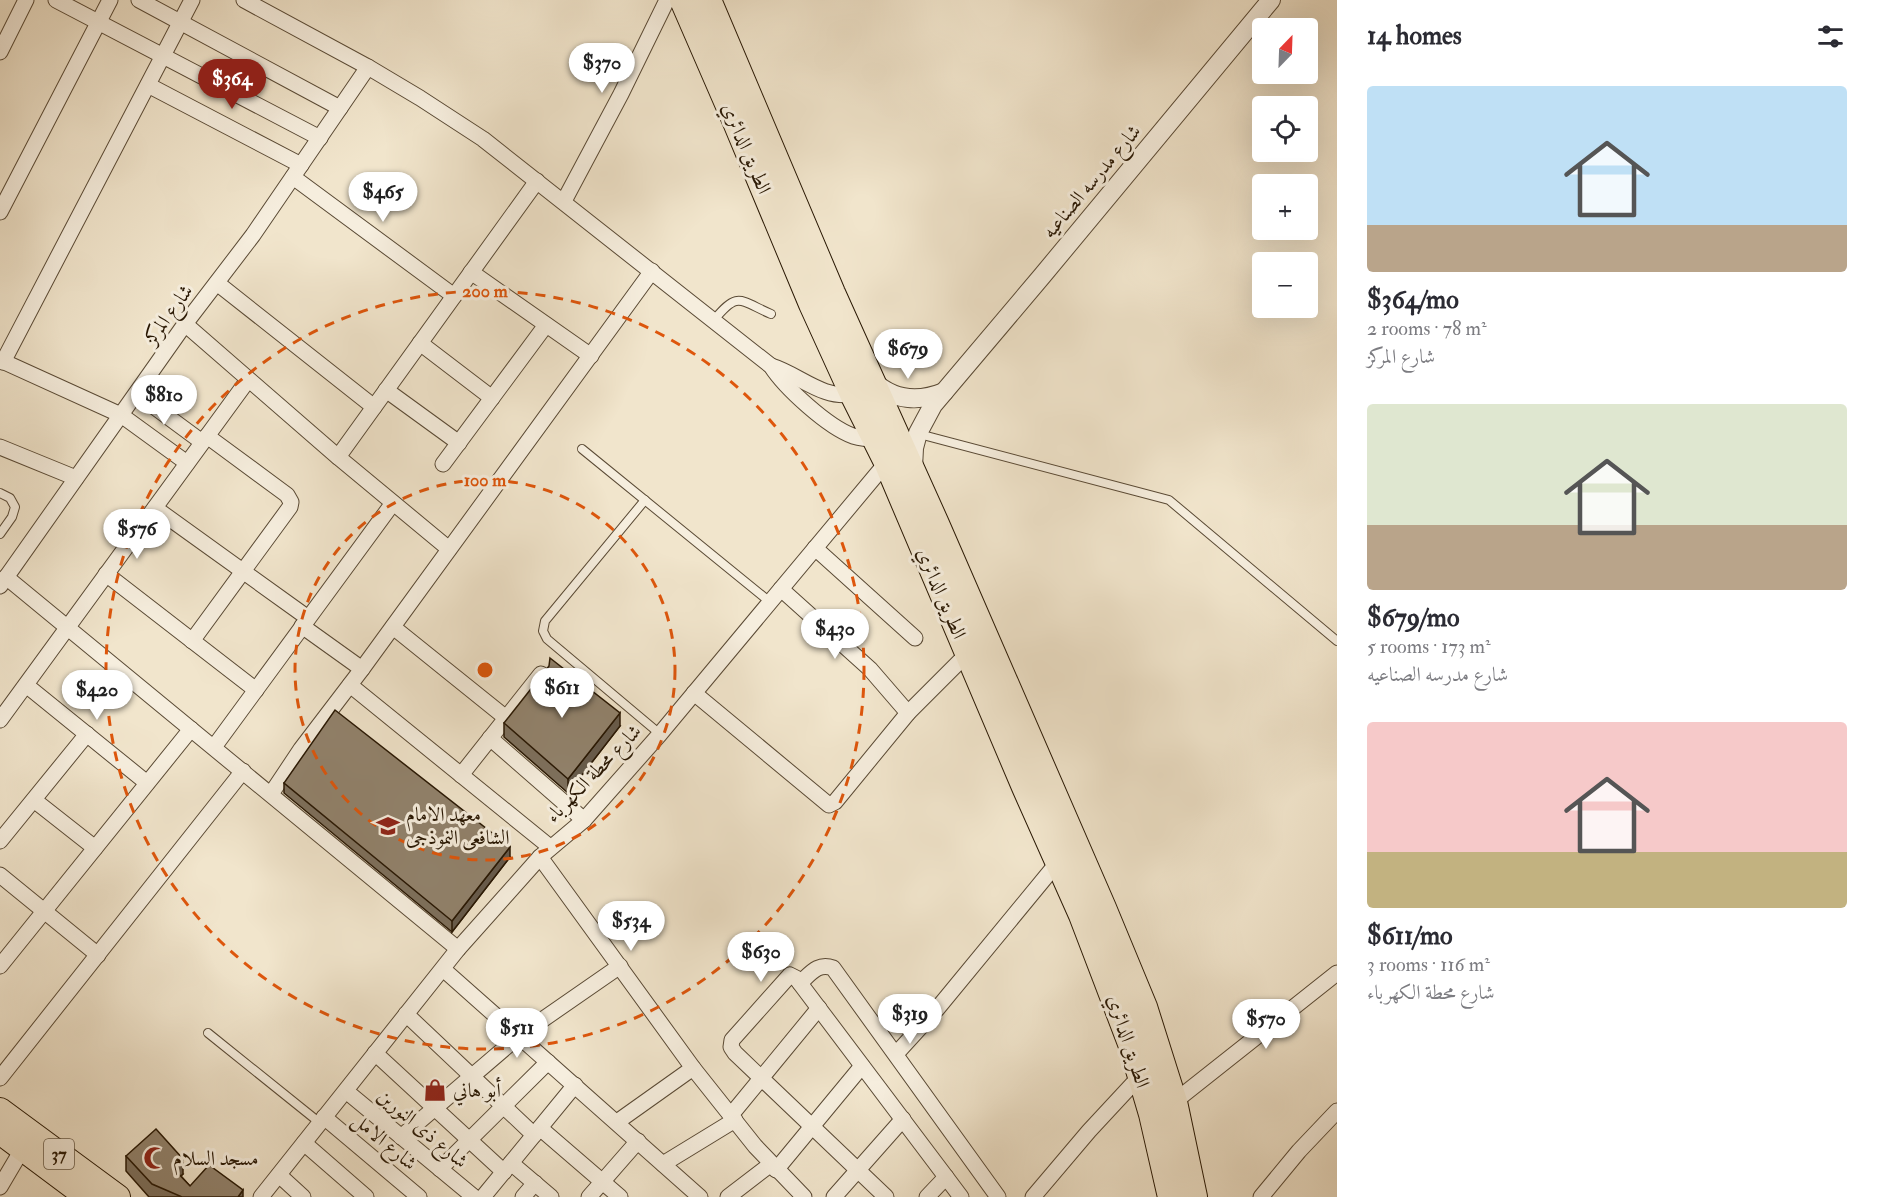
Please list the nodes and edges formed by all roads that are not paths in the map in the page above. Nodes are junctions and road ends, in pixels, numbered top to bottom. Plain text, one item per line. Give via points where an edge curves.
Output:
1 (26, 0) edge
2 (56, 0) edge
3 (110, 0) edge
4 (139, 0) edge
5 (192, 0) edge
6 (244, 0) edge
7 (667, 0) edge
8 (683, 0) edge
9 (708, 0) edge
10 (1271, 0) edge
11 (98, 22) junction
12 (181, 22) junction
13 (0, 52) edge
14 (163, 55) junction
15 (368, 67) junction
16 (148, 85) junction
17 (340, 108) junction
18 (320, 138) junction
19 (297, 171) junction
20 (537, 181) junction
21 (564, 201) junction
22 (0, 212) edge
23 (652, 271) junction
24 (471, 272) junction
25 (217, 283) junction
26 (454, 296) junction
27 (771, 314) dead end
28 (714, 320) junction
29 (185, 324) junction
30 (546, 325) junction
31 (420, 343) junction
32 (591, 356) junction
33 (2, 361) edge
34 (771, 366) junction
35 (248, 380) junction
36 (860, 385) junction
37 (386, 390) junction
38 (946, 391) junction
39 (136, 394) junction
40 (492, 398) junction
41 (374, 407) junction
42 (121, 415) junction
43 (918, 433) junction
44 (205, 439) junction
45 (876, 439) junction
46 (459, 443) junction
47 (0, 447) edge
48 (582, 449) dead end
49 (338, 457) junction
50 (887, 462) junction
51 (187, 463) junction
52 (443, 464) dead end
53 (913, 470) junction
54 (76, 478) junction
55 (0, 493) edge
56 (645, 500) junction
57 (393, 503) junction
58 (155, 508) junction
59 (0, 534) edge
60 (815, 548) junction
61 (449, 549) junction
62 (243, 571) junction
63 (106, 574) junction
64 (3, 581) edge
65 (781, 589) junction
66 (770, 602) junction
67 (305, 622) junction
68 (68, 627) junction
69 (393, 627) junction
70 (915, 638) dead end
71 (192, 641) junction
72 (1337, 641) edge
73 (968, 654) junction
74 (362, 669) junction
75 (541, 674) edge
76 (26, 685) junction
77 (350, 685) junction
78 (256, 690) junction
79 (694, 693) junction
80 (908, 713) junction
81 (506, 718) junction
82 (0, 720) edge
83 (191, 729) junction
84 (87, 734) junction
85 (660, 734) junction
86 (490, 738) junction
87 (214, 747) junction
88 (243, 771) junction
89 (461, 775) junction
90 (147, 783) junction
91 (1036, 783) junction
92 (271, 794) junction
93 (34, 800) junction
94 (584, 820) junction
95 (0, 841) edge
96 (95, 848) junction
97 (545, 852) junction
98 (1058, 862) junction
99 (0, 875) edge
100 (44, 911) junction
101 (458, 949) junction
102 (98, 955) junction
103 (0, 966) edge
104 (620, 966) junction
105 (443, 969) junction
106 (1337, 973) edge
107 (800, 984) junction
108 (819, 1008) junction
109 (406, 1014) junction
110 (208, 1033) dead end
111 (519, 1036) junction
112 (375, 1053) junction
113 (896, 1054) junction
114 (548, 1062) junction
115 (862, 1066) junction
116 (693, 1068) junction
117 (1141, 1075) junction
118 (472, 1076) junction
119 (0, 1078) edge
120 (761, 1078) junction
121 (575, 1085) junction
122 (346, 1091) junction
123 (1174, 1102) junction
124 (504, 1106) junction
125 (435, 1107) junction
126 (0, 1110) edge
127 (1337, 1111) edge
128 (733, 1118) junction
129 (903, 1119) junction
130 (322, 1120) junction
131 (617, 1122) junction
132 (811, 1126) junction
133 (537, 1131) junction
134 (0, 1132) edge
135 (401, 1137) junction
136 (470, 1140) junction
137 (638, 1141) junction
138 (304, 1143) junction
139 (22, 1148) junction
140 (663, 1164) junction
141 (507, 1167) junction
142 (773, 1167) junction
143 (440, 1169) junction
144 (858, 1170) junction
145 (279, 1175) junction
146 (946, 1177) junction
147 (603, 1182) junction
148 (535, 1183) junction
149 (0, 1186) edge
150 (264, 1196) edge
151 (87, 1197) edge
152 (118, 1197) edge
153 (303, 1197) edge
154 (366, 1197) edge
155 (418, 1197) edge
156 (474, 1197) edge
157 (483, 1197) edge
158 (523, 1197) edge
159 (551, 1197) edge
160 (589, 1197) edge
161 (620, 1197) edge
162 (699, 1197) edge
163 (728, 1197) edge
164 (804, 1197) edge
165 (834, 1197) edge
166 (886, 1197) edge
167 (927, 1197) edge
168 (961, 1197) edge
169 (998, 1197) edge
170 (1033, 1197) edge
171 (1171, 1197) edge
172 (1194, 1197) edge
173 (1261, 1197) edge

1 - 13 street
2 - 11 street
3 - 11 street
4 - 12 street
5 - 12 street
6 - 15 street
7 - 21 street
8 - 36 highway, الطريق الدائري via 812,304
9 - 36 highway, الطريق الدائري
10 - 38 street, شارع مدرسه الصناعيه
11 - 14 street
11 - 22 street
12 - 14 street
12 - 17 street
14 - 16 street
14 - 18 street
15 - 17 street, شارع المركز
15 - 20 street via 483,139
16 - 19 street
16 - 33 street
17 - 18 street, شارع المركز
18 - 19 street, شارع المركز
19 - 25 street, شارع المركز
19 - 26 street
20 - 21 street
20 - 24 street
21 - 23 street
23 - 28 street
23 - 32 street
24 - 26 street
24 - 30 street
25 - 29 street, شارع المركز
25 - 41 street
26 - 31 street
27 - 28 lane via 735,301
28 - 34 street
29 - 35 street
29 - 39 street, شارع المركز
30 - 32 street
30 - 40 street
31 - 37 street
31 - 40 street
32 - 61 street
33 - 42 street
34 - 36 street via 824,391 846,396
34 - 45 street via 794,394 837,427 853,436
35 - 44 street
35 - 49 street
36 - 38 street via 912,399 930,398
36 - 45 highway, الطريق الدائري
36 - 53 highway, الطريق الدائري
37 - 41 street
37 - 46 street
38 - 43 street, شارع مدرسه الصناعيه via 933,405
39 - 42 street, شارع المركز
39 - 44 street
40 - 46 street
41 - 49 street
42 - 51 street
42 - 54 street, شارع المركز
43 - 53 street, شارع مدرسه الصناعيه
43 - 72 lane via 1169,500
44 - 51 street
44 - 62 street via 291,502
45 - 50 highway, الطريق الدائري
46 - 52 street
47 - 54 street
48 - 56 lane
49 - 57 street
50 - 60 street, شارع محطة الكهرباء
50 - 73 highway, الطريق الدائري
51 - 58 street
53 - 91 highway, الطريق الدائري via 982,633
54 - 64 street, شارع المركز
55 - 59 lane via 10,498 15,507
56 - 66 lane
56 - 85 lane via 545,621 543,631 547,639
57 - 61 street
57 - 67 street
58 - 62 street
58 - 63 street
60 - 65 street, شارع محطة الكهرباء
60 - 70 street
61 - 69 street
62 - 67 street
62 - 71 street
63 - 68 street
63 - 71 street
64 - 68 street
65 - 66 street, شارع محطة الكهرباء
65 - 80 street via 870,669
66 - 79 street, شارع محطة الكهرباء
67 - 74 street
67 - 78 street
68 - 76 street
68 - 83 street
69 - 74 street
69 - 81 street
71 - 78 street
73 - 80 street
73 - 91 highway, الطريق الدائري
74 - 77 street
75 - 81 street
76 - 82 street
76 - 84 street
77 - 89 street
77 - 92 street
78 - 87 street
79 - 80 street via 829,805
79 - 85 street, شارع محطة الكهرباء
81 - 86 street
83 - 87 street
83 - 90 street
84 - 90 street
84 - 93 street
85 - 94 street, شارع محطة الكهرباء
86 - 89 street
86 - 94 street
87 - 88 street
88 - 92 street
88 - 102 street
89 - 97 street
90 - 96 street
91 - 98 highway, الطريق الدائري
91 - 123 highway, الطريق الدائري via 1144,1007
92 - 101 street
93 - 95 street
93 - 96 street
94 - 97 street, شارع محطة الكهرباء
96 - 100 street
97 - 101 street, شارع محطة الكهرباء
97 - 104 street
98 - 113 street
98 - 117 highway, الطريق الدائري via 1103,967
99 - 100 street
100 - 102 street
100 - 103 street
101 - 105 street, شارع محطة الكهرباء
102 - 119 street
104 - 111 street
104 - 116 street
105 - 109 street, شارع محطة الكهرباء
105 - 111 street
106 - 123 street
107 - 108 street
107 - 113 street via 818,967 833,968
107 - 120 street via 794,975 789,976 731,1044
108 - 115 street
108 - 120 street
109 - 112 street, شارع محطة الكهرباء
109 - 118 street
110 - 130 lane
111 - 114 street
111 - 118 street
112 - 122 street, شارع محطة الكهرباء
112 - 125 street
113 - 169 street
114 - 121 street
114 - 124 street
115 - 129 street
115 - 132 street
116 - 128 street
116 - 131 street
117 - 170 street
117 - 171 highway, الطريق الدائري
118 - 124 street
118 - 125 street
120 - 128 street
120 - 132 street
121 - 131 street
121 - 133 street
122 - 130 street, شارع محطة الكهرباء
122 - 135 street, شارع ذى النورين
123 - 172 highway, الطريق الدائري
124 - 133 street
124 - 136 street
125 - 135 street
125 - 136 street
126 - 152 main road, 37
127 - 173 street
128 - 140 street
128 - 142 street
129 - 144 street
129 - 146 street
130 - 138 street, شارع محطة الكهرباء
130 - 155 street, شارع الامل
131 - 137 street
132 - 142 street
132 - 144 street
133 - 141 street
133 - 147 street
134 - 139 main road, 37
135 - 143 street, شارع ذى النورين
136 - 141 street
136 - 143 street
137 - 140 street
137 - 147 street
138 - 145 street, شارع محطة الكهرباء
138 - 154 street
139 - 149 street
139 - 151 main road, 37
140 - 162 street
141 - 148 street
141 - 157 street
142 - 163 street
142 - 164 street
143 - 156 street, شارع ذى النورين
144 - 165 street
144 - 166 street
145 - 150 street, شارع محطة الكهرباء
145 - 153 street
146 - 167 street
146 - 168 street
147 - 160 street
147 - 161 street
148 - 158 street
148 - 159 street

